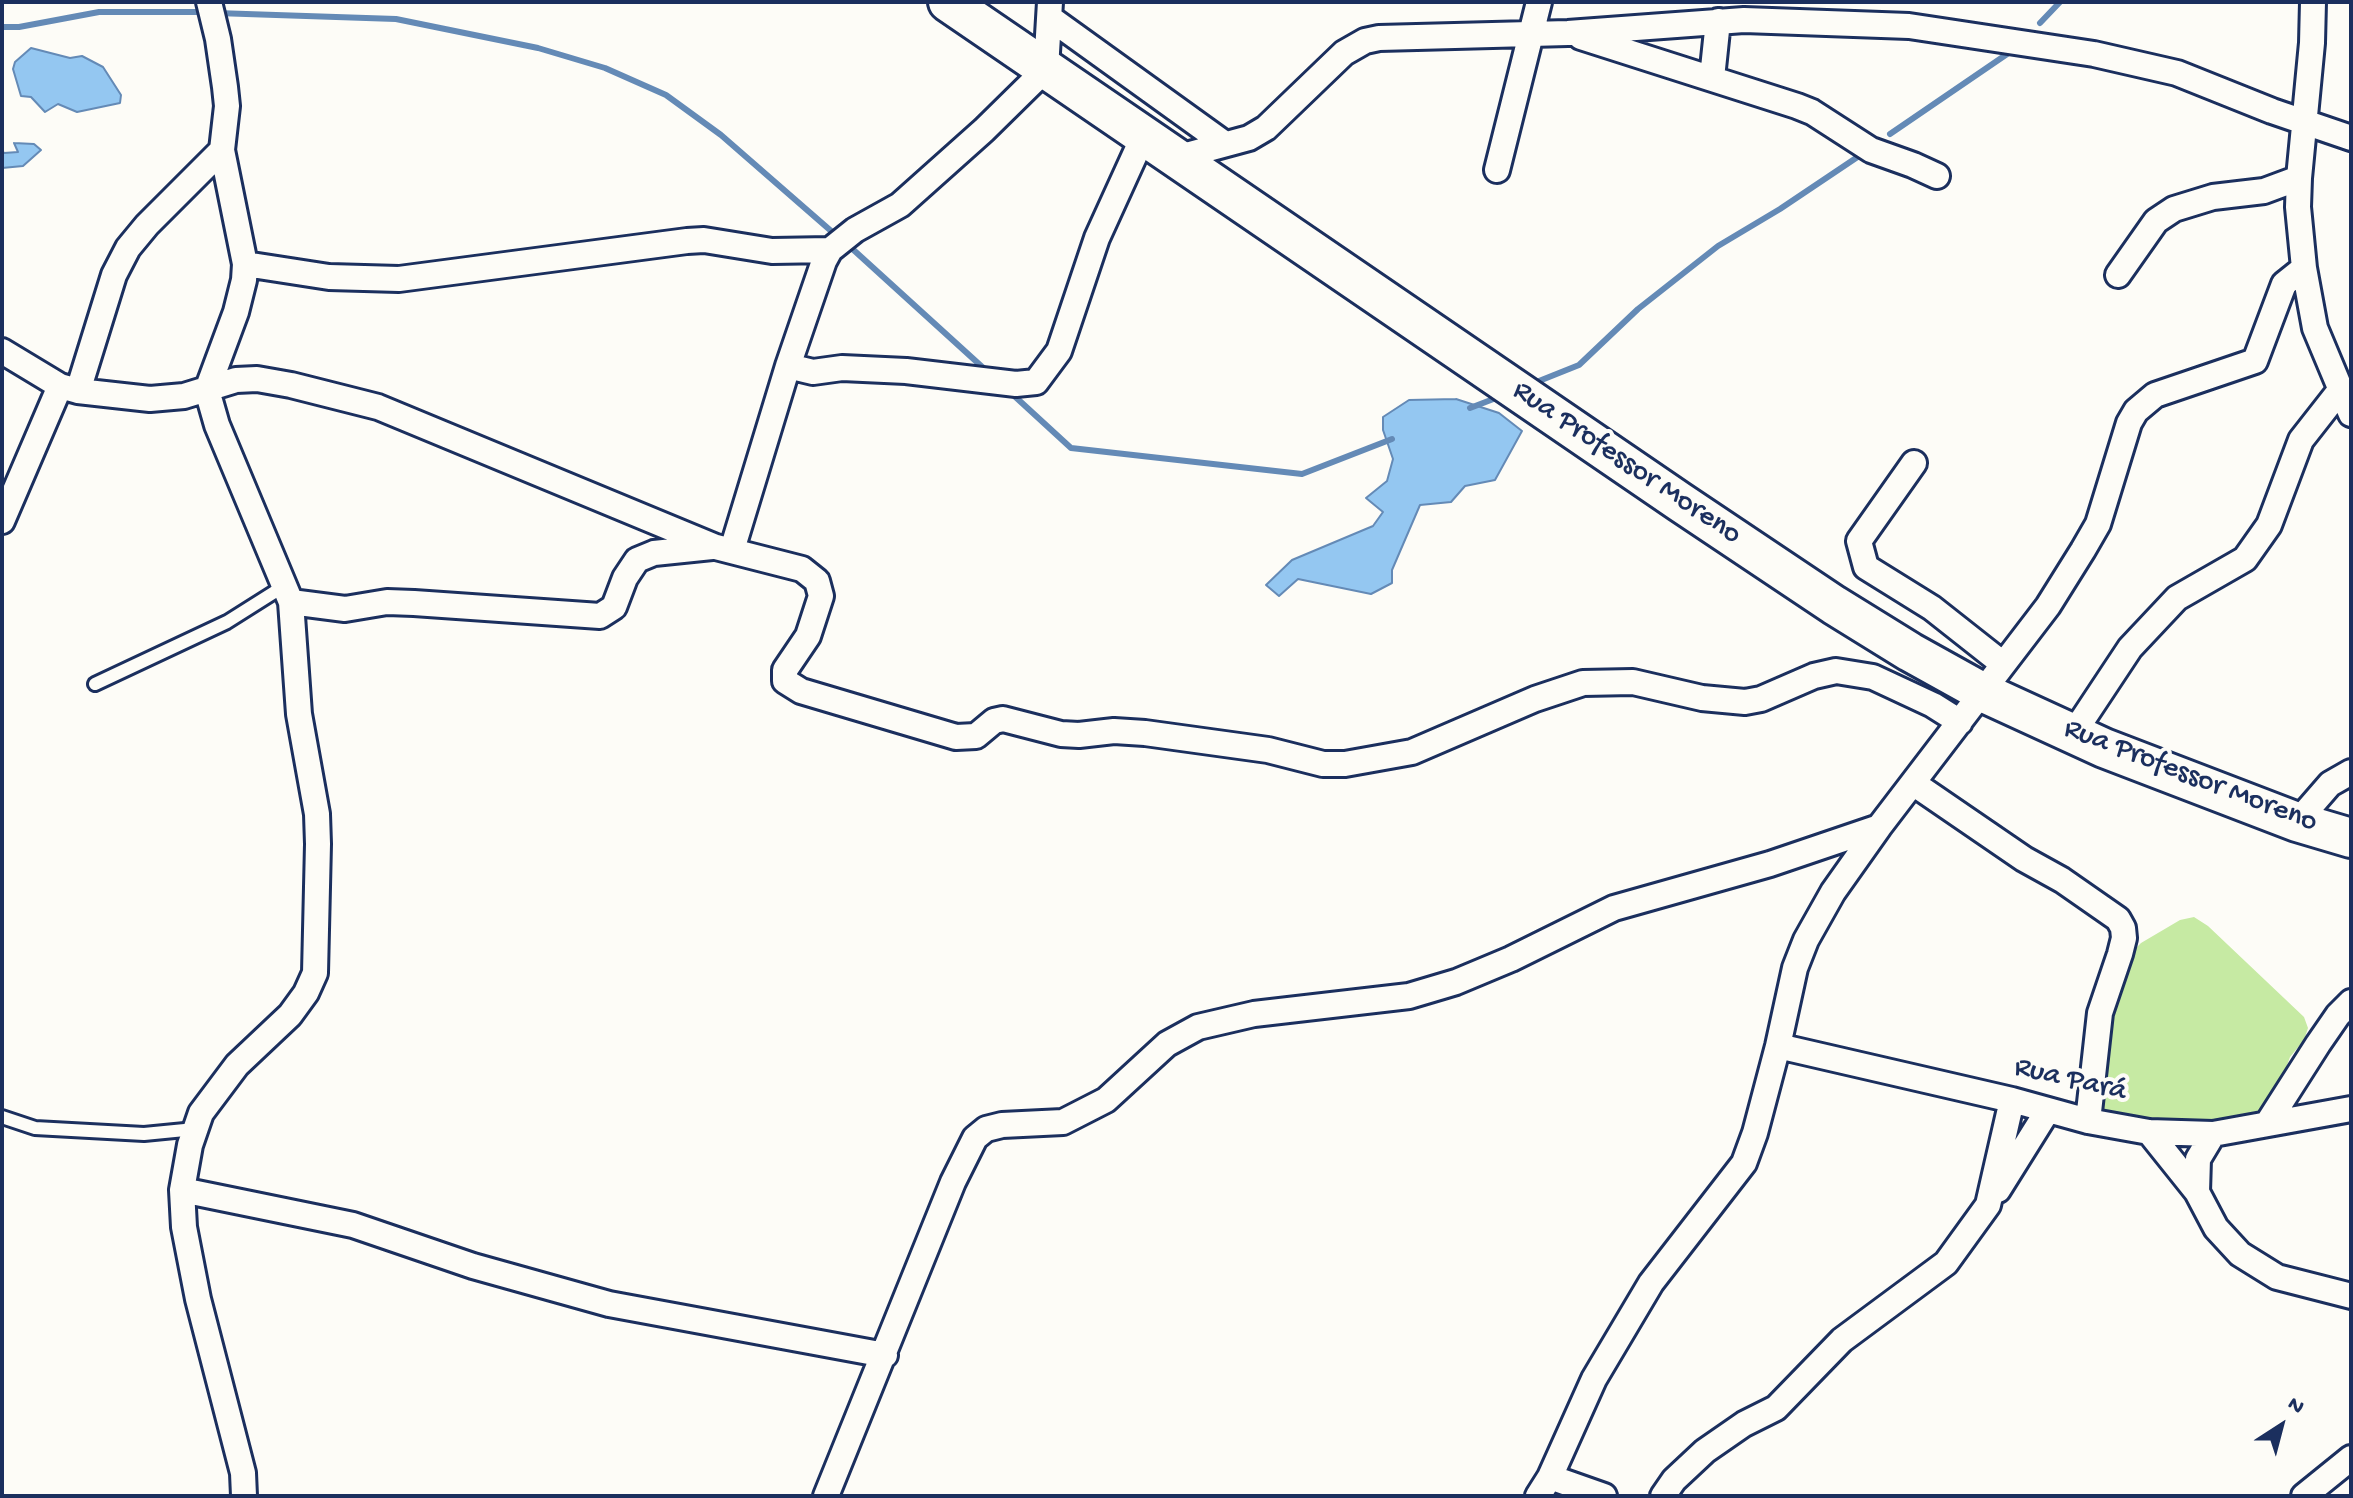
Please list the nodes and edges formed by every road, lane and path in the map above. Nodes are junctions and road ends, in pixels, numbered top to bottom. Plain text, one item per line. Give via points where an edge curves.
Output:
1 (209, 2) edge
2 (948, 2) edge
3 (1539, 2) edge
4 (2313, 2) edge
5 (1050, 10) edge
6 (1718, 21) junction
7 (1568, 33) junction
8 (1530, 35) junction
9 (1046, 69) junction
10 (1712, 78) junction
11 (2305, 121) junction
12 (1143, 137) junction
13 (2351, 138) edge
14 (1225, 144) junction
15 (222, 150) junction
16 (1175, 158) junction
17 (1497, 170) dead end
18 (1937, 176) dead end
19 (2299, 178) junction
20 (830, 250) junction
21 (245, 264) junction
22 (2304, 268) junction
23 (2118, 275) dead end
24 (2, 351) edge
25 (788, 366) junction
26 (69, 389) junction
27 (2341, 389) junction
28 (207, 390) junction
29 (2351, 414) edge
30 (1914, 463) dead end
31 (2, 521) edge
32 (724, 548) junction
33 (288, 594) junction
34 (1992, 678) junction
35 (95, 684) dead end
36 (1960, 722) junction
37 (2073, 734) junction
38 (2351, 772) edge
39 (1913, 783) junction
40 (2297, 822) junction
41 (1879, 827) junction
42 (2351, 838) edge
43 (2351, 1002) edge
44 (1778, 1046) junction
45 (2012, 1100) junction
46 (2351, 1109) edge
47 (2048, 1110) junction
48 (2, 1117) edge
49 (2088, 1121) junction
50 (2267, 1124) junction
51 (195, 1129) junction
52 (2149, 1132) junction
53 (2213, 1134) junction
54 (182, 1190) junction
55 (2197, 1192) junction
56 (1988, 1205) junction
57 (2351, 1296) edge
58 (885, 1355) junction
59 (2351, 1458) edge
60 (1544, 1486) edge
61 (244, 1496) edge
62 (826, 1496) edge
63 (1604, 1496) edge
64 (1663, 1496) edge
65 (2304, 1496) edge

1 - 15 street via 227,106
2 - 9 highway, Rua Professor Moreno
3 - 8 street
4 - 11 street
5 - 9 street
5 - 14 street
6 - 7 street
6 - 10 street
6 - 11 street via 1909,26 2094,54 2177,73
7 - 8 street
7 - 10 street
8 - 14 street via 1365,41 1344,53 1266,128
8 - 17 street
9 - 12 highway, Rua Professor Moreno
9 - 20 street via 900,205
10 - 18 street via 1812,112 1871,150
11 - 13 street
11 - 19 street
12 - 16 highway, Rua Professor Moreno
12 - 25 street via 1097,238 1059,351 1036,382 842,368 813,372
14 - 16 street
15 - 21 street
15 - 26 street via 128,248
16 - 34 highway, Rua Professor Moreno via 1834,605
19 - 22 street
19 - 23 street via 2264,191 2213,197 2174,209 2156,221
20 - 21 street via 772,251 687,241 399,279 329,277
20 - 25 street
21 - 28 street via 236,312
22 - 27 street via 2315,328
22 - 34 street via 2284,284 2255,361 2155,395 2136,411 2098,524 2048,606
24 - 26 street
25 - 32 street
26 - 28 street via 150,399
26 - 31 street
27 - 29 street
27 - 37 street via 2301,440 2269,525 2245,559 2177,598 2130,648
28 - 32 street via 257,379 378,407
28 - 33 street
30 - 34 street via 1859,541 1866,567 1932,608
32 - 33 street via 644,556 632,567 614,607 600,616 387,602 345,609
32 - 36 street via 802,569 817,581 821,596 815,618 785,681 801,691 956,737 976,736 999,720 1015,721 1061,734 1145,733 1345,764 1412,752 1583,683 1633,682 1745,702 1836,671 1873,677
33 - 35 lane
33 - 51 street via 299,714 317,814 315,973 290,1015 213,1095
34 - 36 street
34 - 37 highway, Rua Professor Moreno
36 - 39 street
37 - 40 highway, Rua Professor Moreno
38 - 40 street via 2330,784
39 - 41 street
39 - 49 street via 2062,880 2123,928 2100,1013
40 - 42 highway, Rua Professor Moreno
41 - 44 street via 1806,940
41 - 58 street via 1614,908 1511,959 1409,996 1254,1014 1198,1027 1167,1044 1106,1100 1063,1122 986,1129 975,1138 953,1182
43 - 50 street
44 - 45 street, Rua Pará
44 - 60 street via 1744,1163 1651,1283 1594,1379
45 - 47 street, Rua Pará
45 - 56 street
46 - 50 street, Rua Pará
47 - 49 street, Rua Pará
47 - 56 street
48 - 51 lane via 35,1128 144,1134
49 - 52 street, Rua Pará
50 - 53 street, Rua Pará
51 - 54 street
52 - 53 street, Rua Pará
52 - 55 street
53 - 55 street via 2198,1159
54 - 58 street via 353,1225 609,1304
54 - 61 street via 198,1299 243,1473
55 - 57 street via 2216,1228 2256,1266 2277,1277
56 - 64 street via 1946,1263 1842,1340 1776,1408 1705,1451
58 - 62 street
59 - 65 street
60 - 63 street

